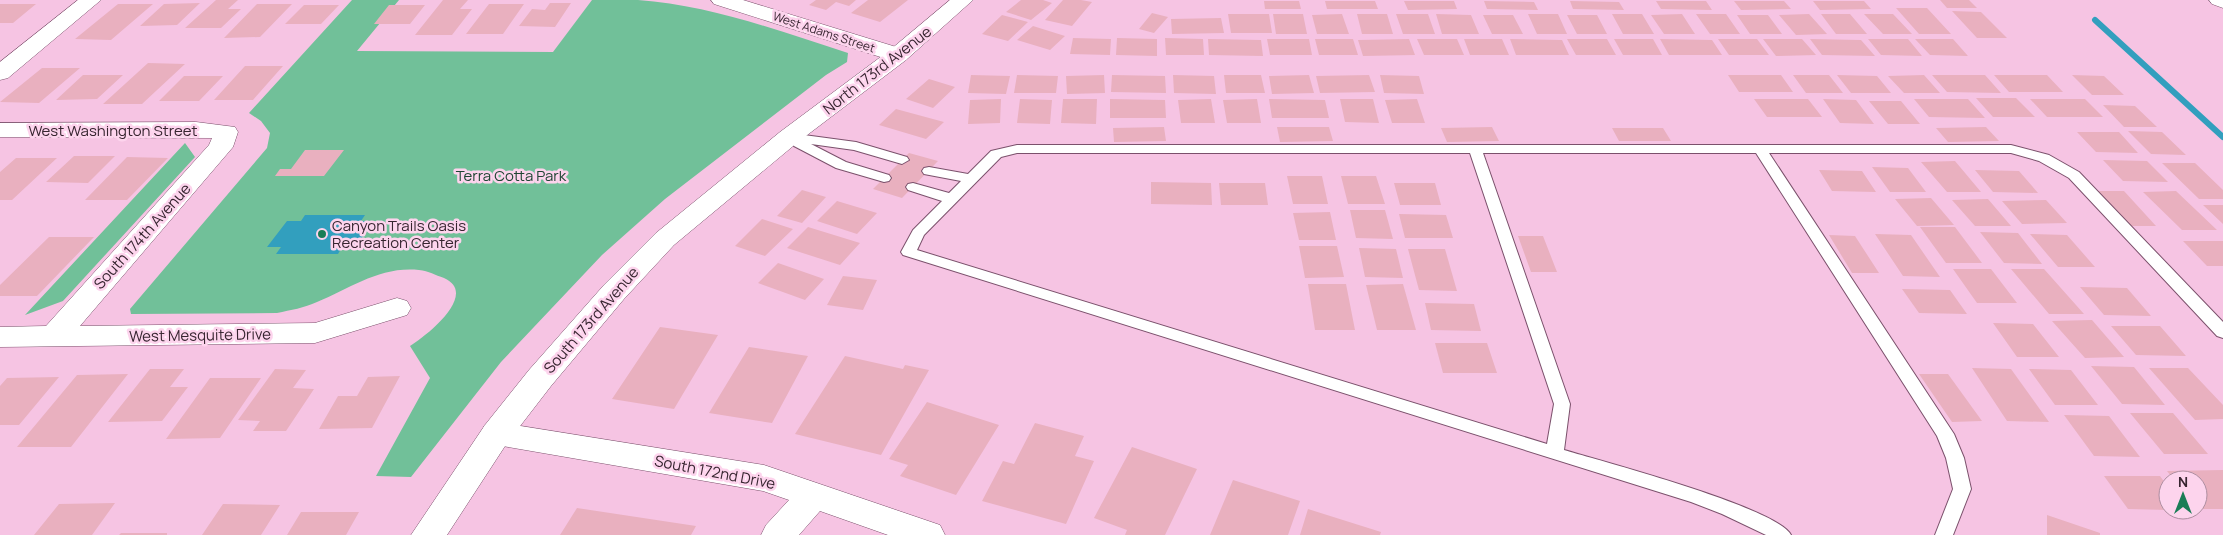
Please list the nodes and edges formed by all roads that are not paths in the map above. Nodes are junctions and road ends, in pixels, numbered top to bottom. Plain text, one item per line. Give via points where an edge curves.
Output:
1 (91, 0) edge
2 (720, 0) edge
3 (963, 0) edge
4 (2219, 0) edge
5 (2223, 2) edge
6 (898, 55) junction
7 (0, 72) edge
8 (0, 130) edge
9 (226, 132) joint
10 (789, 137) junction
11 (1475, 149) junction
12 (1760, 149) junction
13 (902, 160) dead end
14 (929, 171) dead end
15 (884, 178) dead end
16 (971, 180) junction
17 (913, 187) dead end
18 (952, 199) junction
19 (397, 308) dead end
20 (2223, 332) edge
21 (0, 337) edge
22 (53, 337) junction
23 (496, 434) junction
24 (1555, 452) junction
25 (814, 495) junction
26 (428, 535) edge
27 (778, 535) edge
28 (928, 535) edge
29 (1782, 535) edge
30 (1944, 535) edge

1 - 7 street
2 - 6 street, West Adams Street
3 - 6 street, North 173rd Avenue
4 - 5 street
6 - 10 street, North 173rd Avenue
8 - 9 street, West Washington Street via 196,129
9 - 22 street, South 174th Avenue via 221,147
10 - 13 lane via 856,146
10 - 15 lane via 841,165
10 - 23 street, South 173rd Avenue via 665,239 614,292
11 - 12 lane
11 - 16 lane via 1017,149 996,154
11 - 24 lane via 1562,404
12 - 20 lane via 2011,149 2056,162 2074,175
12 - 30 lane via 1946,434 1962,489
14 - 16 lane
16 - 18 lane
17 - 18 lane
18 - 24 lane via 918,233 908,252
19 - 22 street, West Mesquite Drive via 315,333
21 - 22 street, West Mesquite Drive
23 - 25 street, South 172nd Drive via 764,478
23 - 26 street, South 173rd Avenue
24 - 29 lane via 1698,496 1747,515
25 - 27 street
25 - 28 street, South 172nd Drive

